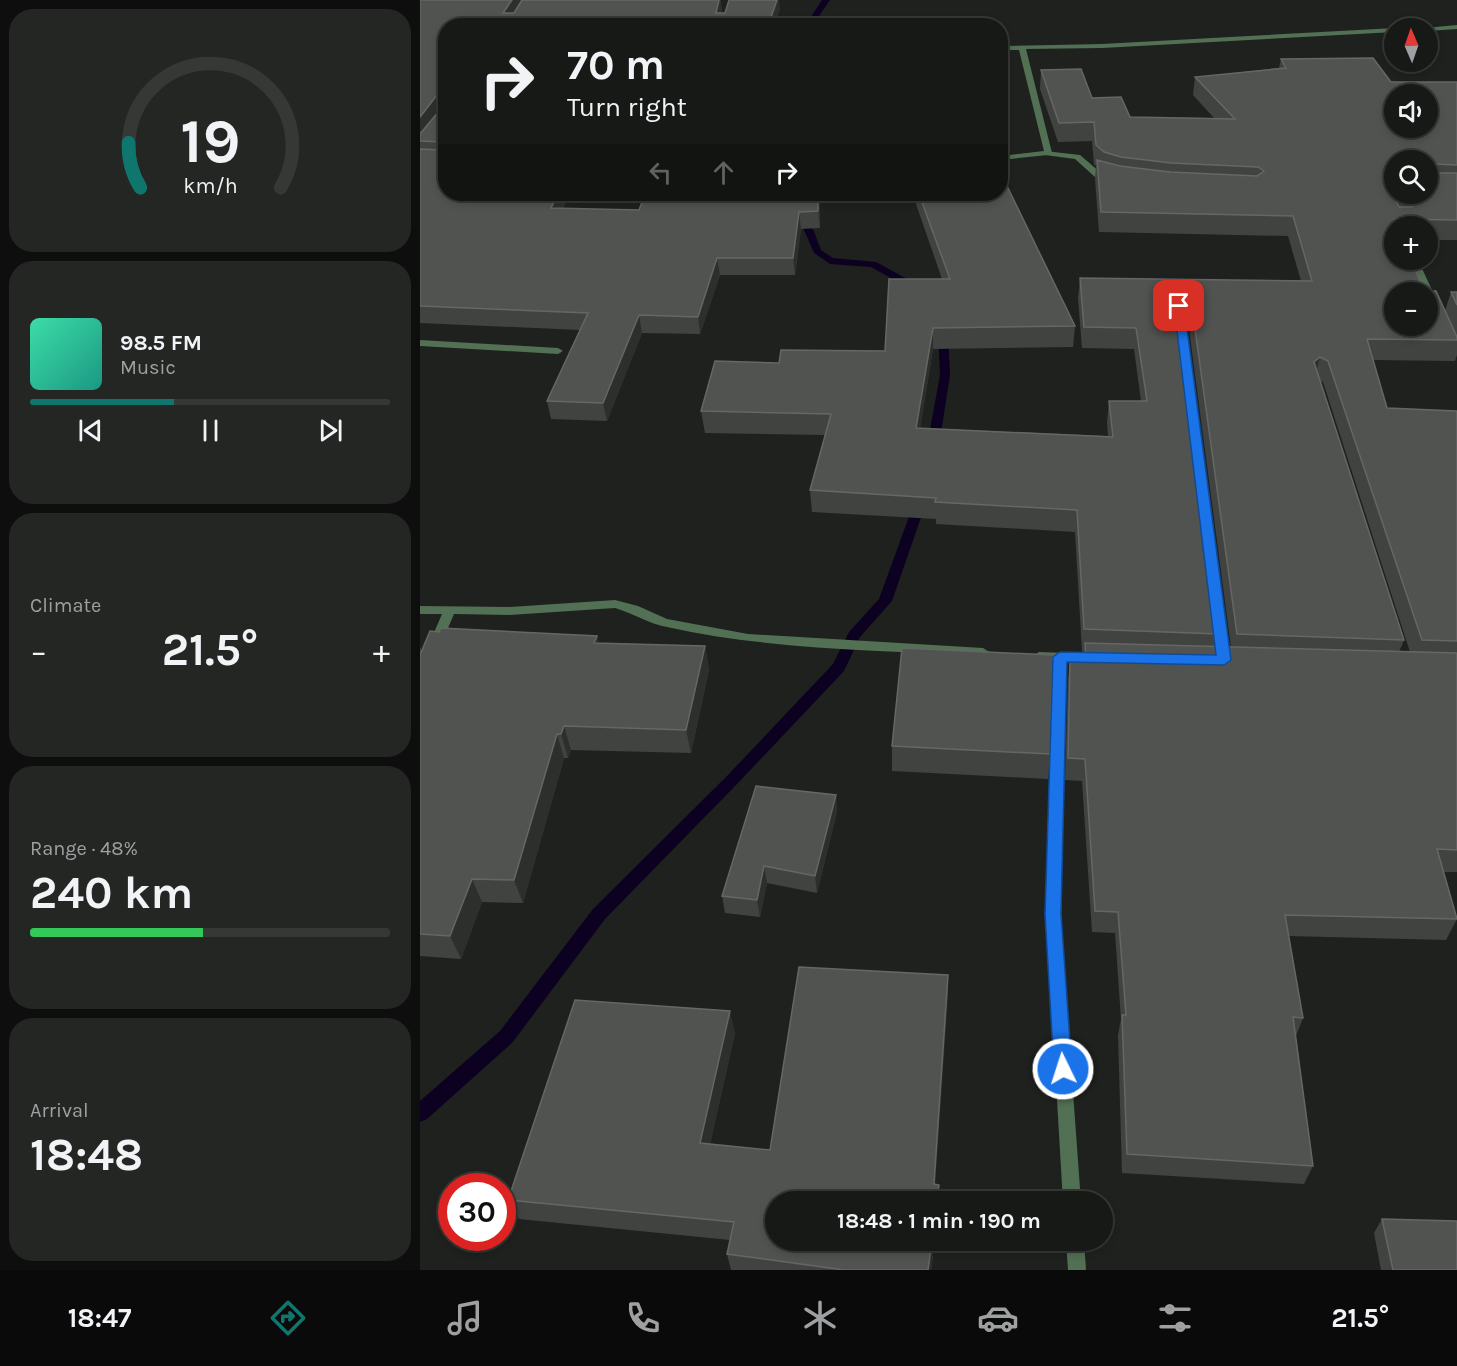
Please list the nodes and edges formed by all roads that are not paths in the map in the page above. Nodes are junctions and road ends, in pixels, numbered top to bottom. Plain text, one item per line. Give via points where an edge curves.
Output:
1 (1457, 27) edge
2 (1438, 28) edge
3 (1384, 31) edge
4 (1008, 48) edge
5 (1022, 48) junction
6 (1048, 153) junction
7 (1008, 157) edge
8 (1118, 181) edge
9 (1179, 306) edge
10 (420, 343) edge
11 (558, 351) dead end
12 (420, 610) edge
13 (450, 610) junction
14 (433, 651) edge
15 (990, 653) edge
16 (1025, 655) edge
17 (1060, 657) junction
18 (1107, 658) edge
19 (1224, 661) edge
20 (1071, 1191) edge
21 (1076, 1251) edge
22 (1077, 1270) edge

1 - 2 street
3 - 5 street
4 - 5 street
5 - 6 street
6 - 7 street
6 - 8 street via 1077,157 1098,175
9 - 19 street
10 - 11 street
12 - 13 street
13 - 14 street
13 - 15 street via 510,611 615,604 665,622 748,638
16 - 17 street
17 - 18 street
17 - 20 street via 1053,914
21 - 22 street

